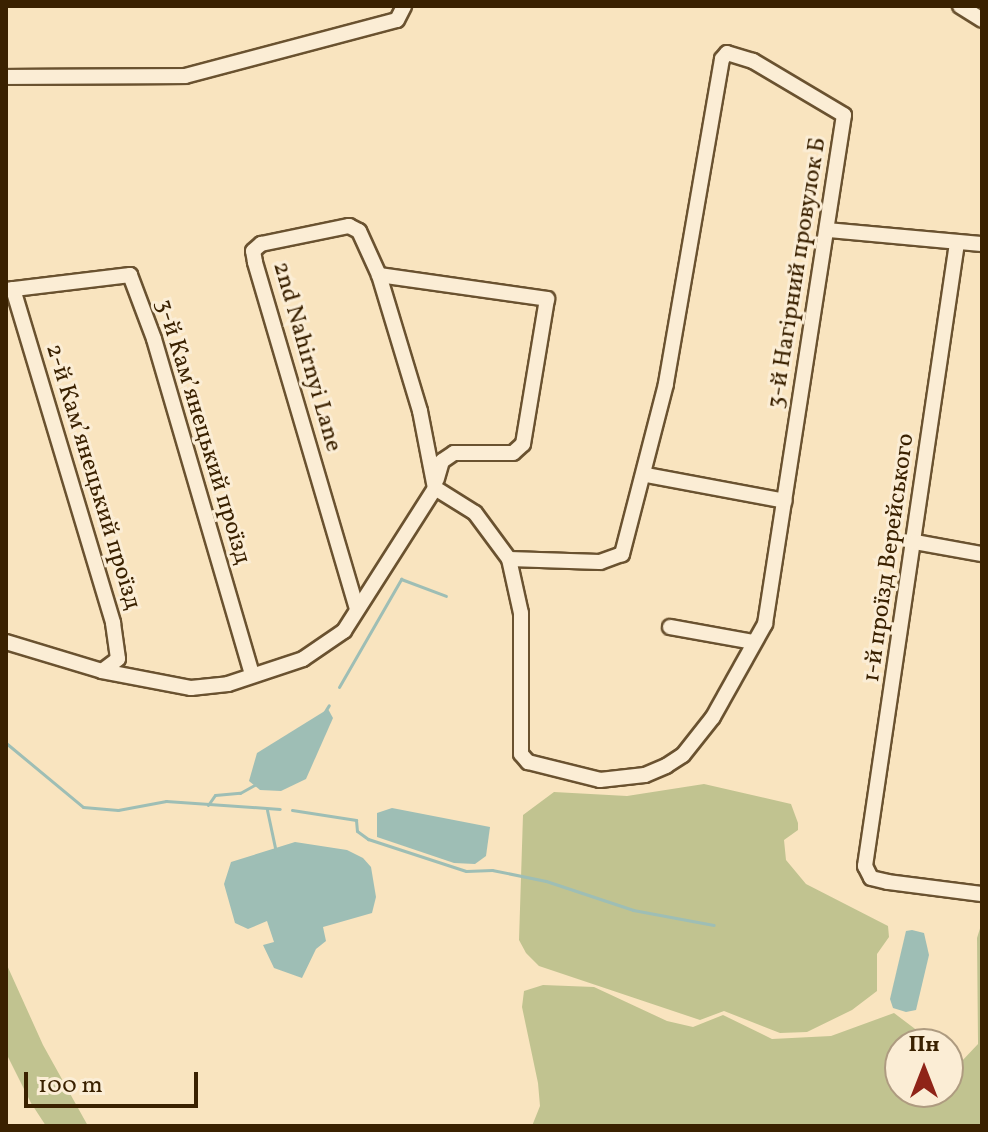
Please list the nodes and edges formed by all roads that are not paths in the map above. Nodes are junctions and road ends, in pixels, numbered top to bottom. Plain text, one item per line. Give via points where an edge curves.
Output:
1 (404, 6) edge
2 (960, 6) edge
3 (982, 20) edge
4 (6, 77) edge
5 (828, 230) junction
6 (957, 243) junction
7 (982, 244) edge
8 (379, 275) junction
9 (9, 289) edge
10 (430, 447) junction
11 (442, 461) junction
12 (646, 475) junction
13 (435, 488) junction
14 (785, 501) junction
15 (915, 542) junction
16 (982, 554) edge
17 (509, 559) junction
18 (357, 609) junction
19 (670, 627) dead end
20 (6, 642) edge
21 (753, 642) junction
22 (102, 671) junction
23 (252, 675) junction
24 (982, 894) edge

1 - 4 street via 397,20 185,76
2 - 3 street
5 - 6 street
5 - 12 street, 3-й Нагірний провулок Б via 844,115 753,61 727,53
5 - 14 street, 3-й Нагірний провулок Б
6 - 7 street
6 - 15 street, 1-й проїзд Верейського
8 - 10 street, 2nd Nahirnyi Lane
8 - 11 street via 547,299 519,451 454,453
8 - 18 street, 2nd Nahirnyi Lane via 366,242 349,226 282,239 253,251
9 - 22 street, 2-й Камʼянецький проїзд via 113,623 118,659
9 - 23 street, 3-й Камʼянецький проїзд via 130,275 154,339
10 - 11 street
10 - 13 street, 2nd Nahirnyi Lane
11 - 13 street
12 - 14 street
12 - 17 street, 3-й Нагірний провулок Б via 622,554 612,560
13 - 17 street via 475,513
13 - 18 street
14 - 21 street, 3-й Нагірний провулок Б via 765,624
15 - 16 street
15 - 24 street, 1-й проїзд Верейського via 865,866 871,878
17 - 21 street, 3-й Нагірний провулок Б via 521,613 521,754 528,762 600,780 645,775 666,766 700,735
18 - 23 street via 344,631 324,647
19 - 21 street
20 - 22 street
22 - 23 street via 208,689

